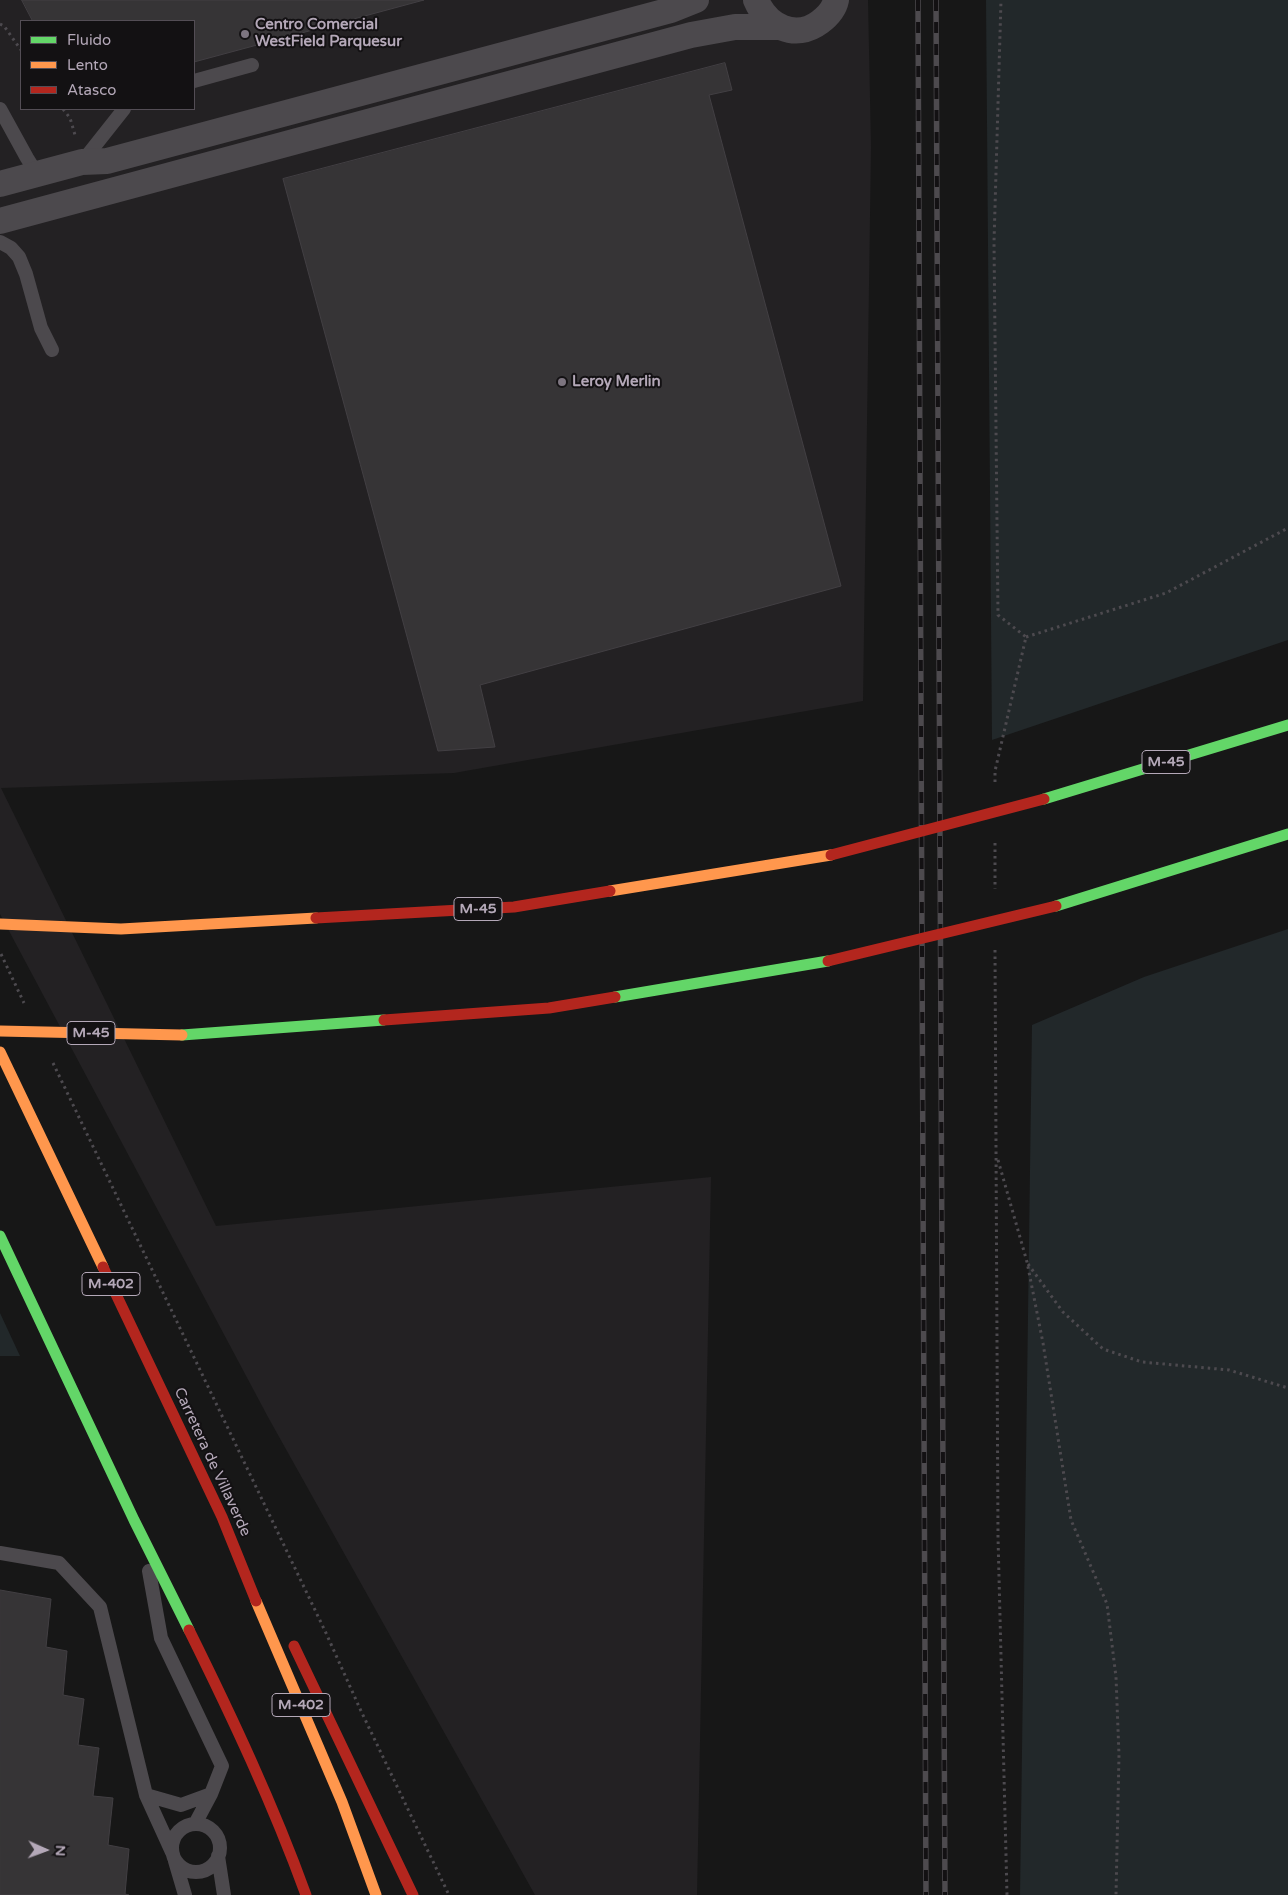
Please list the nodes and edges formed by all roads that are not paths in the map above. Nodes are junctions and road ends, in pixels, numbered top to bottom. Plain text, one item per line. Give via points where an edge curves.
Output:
1 (696, 0) edge
2 (756, 0) edge
3 (836, 0) edge
4 (778, 27) junction
5 (252, 65) dead end
6 (195, 81) edge
7 (0, 109) edge
8 (123, 110) edge
9 (82, 162) junction
10 (37, 174) junction
11 (0, 184) edge
12 (0, 221) edge
13 (0, 242) edge
14 (52, 350) dead end
15 (1288, 724) edge
16 (1288, 834) edge
17 (0, 924) edge
18 (0, 1031) edge
19 (0, 1052) edge
20 (0, 1236) edge
21 (222, 1517) junction
22 (144, 1541) junction
23 (0, 1553) edge
24 (261, 1584) dead end
25 (289, 1634) dead end
26 (211, 1794) junction
27 (146, 1795) junction
28 (195, 1824) junction
29 (173, 1856) junction
30 (218, 1856) junction
31 (185, 1895) edge
32 (224, 1895) edge
33 (306, 1895) edge
34 (376, 1895) edge
35 (413, 1895) edge

1 - 9 street via 671,10 107,161
2 - 4 street via 764,16
3 - 4 street via 832,11 814,27 798,30
4 - 12 street via 735,26 697,33
5 - 6 lane
7 - 10 lane
8 - 9 lane
9 - 10 street
10 - 11 street
13 - 14 lane via 19,257 41,328
15 - 17 highway, M-45, bridge via 1044,800 831,855 514,907 121,929
16 - 18 highway, M-45, bridge via 1056,906 828,961 549,1008 182,1035
19 - 21 highway, Carretera de Villaverde / M-402
20 - 22 highway
21 - 24 highway
21 - 34 highway, Carretera de Villaverde / M-402 via 342,1802
22 - 26 lane via 161,1638 222,1766
22 - 33 highway via 266,1794
23 - 27 lane via 59,1563 100,1606
25 - 35 highway
26 - 27 lane via 181,1805
26 - 28 lane
27 - 29 lane
28 - 29 lane via 183,1827 177,1833 173,1840
28 - 30 lane via 203,1824 216,1834 220,1848
29 - 30 lane via 188,1870 200,1872 208,1869
29 - 31 lane
30 - 32 lane

